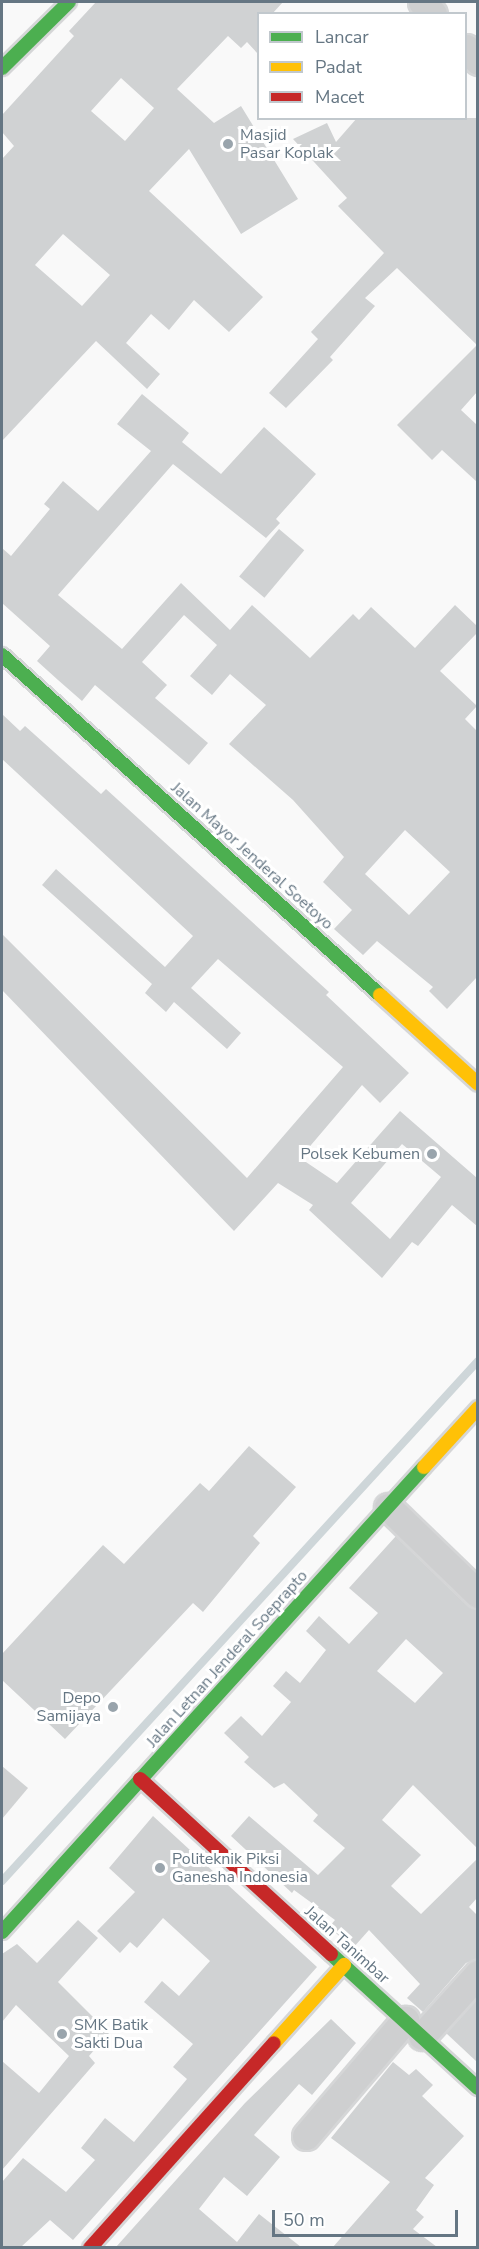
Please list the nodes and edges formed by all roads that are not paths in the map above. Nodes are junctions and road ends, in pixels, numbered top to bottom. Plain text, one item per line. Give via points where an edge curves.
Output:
1 (69, 2) edge
2 (2, 68) edge
3 (2, 655) edge
4 (477, 1084) edge
5 (477, 1408) edge
6 (388, 1507) junction
7 (477, 1594) edge
8 (141, 1779) junction
9 (2, 1932) edge
10 (344, 1965) junction
11 (477, 1974) edge
12 (413, 2028) junction
13 (477, 2088) edge
14 (306, 2136) dead end
15 (90, 2247) edge

1 - 2 street
3 - 4 street, Jalan Mayor Jenderal Soetoyo
5 - 6 street, Jalan Letnan Jenderal Soeprapto
6 - 7 street
6 - 8 street, Jalan Letnan Jenderal Soeprapto
8 - 9 street, Jalan Letnan Jenderal Soeprapto
8 - 10 street, Jalan Tanimbar
10 - 12 street, Jalan Tanimbar
10 - 15 street
11 - 12 street
12 - 13 street, Jalan Tanimbar
12 - 14 street

